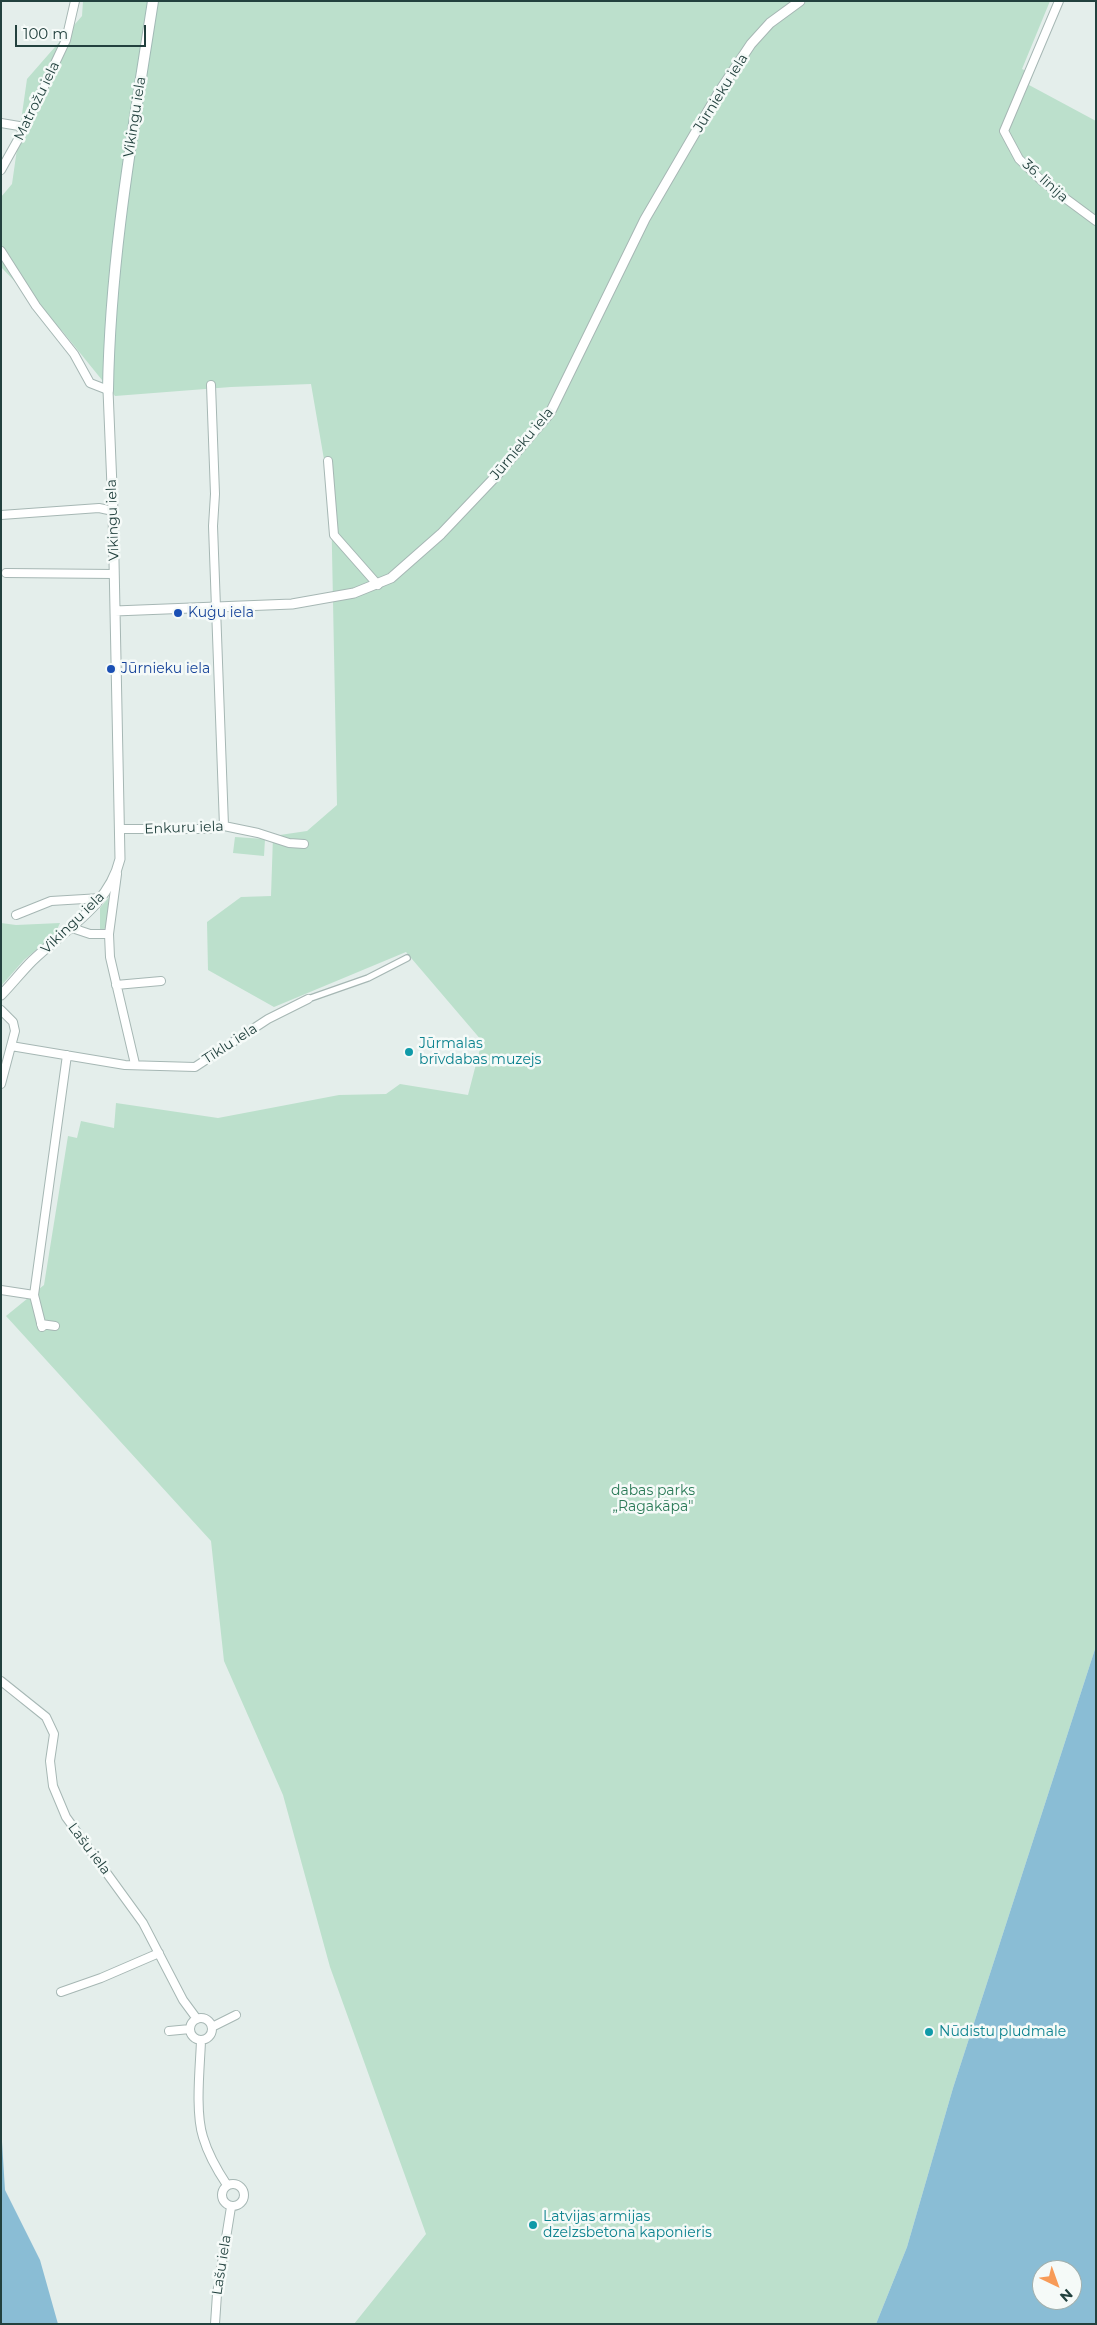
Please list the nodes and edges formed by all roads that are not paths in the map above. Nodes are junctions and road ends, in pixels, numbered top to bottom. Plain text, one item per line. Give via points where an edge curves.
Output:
1 (74, 1) edge
2 (153, 1) edge
3 (800, 1) edge
4 (1059, 1) edge
5 (1, 123) edge
6 (25, 127) junction
7 (1, 170) edge
8 (1096, 221) edge
9 (1, 251) edge
10 (212, 385) dead end
11 (108, 390) junction
12 (328, 461) dead end
13 (113, 511) junction
14 (1, 515) edge
15 (6, 573) dead end
16 (114, 574) junction
17 (378, 585) junction
18 (216, 606) junction
19 (116, 611) junction
20 (224, 826) junction
21 (121, 829) junction
22 (304, 844) dead end
23 (117, 872) junction
24 (101, 898) junction
25 (16, 915) dead end
26 (72, 928) junction
27 (109, 934) junction
28 (407, 958) dead end
29 (162, 980) dead end
30 (116, 985) junction
31 (1, 995) edge
32 (308, 999) joint
33 (1, 1010) edge
34 (11, 1046) junction
35 (67, 1056) junction
36 (135, 1064) junction
37 (1, 1084) edge
38 (1, 1290) edge
39 (34, 1295) junction
40 (55, 1326) dead end
41 (1, 1681) edge
42 (159, 1953) junction
43 (61, 1992) dead end
44 (236, 2015) dead end
45 (197, 2019) junction
46 (212, 2027) junction
47 (190, 2029) junction
48 (169, 2030) dead end
49 (201, 2041) junction
50 (227, 2185) junction
51 (231, 2207) junction
52 (215, 2324) edge

1 - 6 street, Matrožu iela via 66,40
2 - 11 main road, Vikingu iela via 119,214 109,318
3 - 17 street, Jūrnieku iela via 770,23 751,44 719,92 645,219 550,413 441,534 404,568
4 - 8 street, 36. līnija via 1004,131 1019,159 1042,181
5 - 6 street
6 - 7 street, Matrožu iela
9 - 11 street via 36,306 74,354 90,383
10 - 18 street
11 - 13 street, Vikingu iela
12 - 17 street via 334,536
13 - 14 street via 99,508
13 - 16 street, Vikingu iela
15 - 16 street
16 - 19 street, Vikingu iela
17 - 18 street, Jūrnieku iela via 321,601
18 - 19 street, Jūrnieku iela
18 - 20 street
19 - 21 street, Vikingu iela
20 - 21 street, Enkuru iela via 207,829
20 - 22 street, Enkuru iela
21 - 23 street, Vikingu iela
23 - 24 street, Vikingu iela
23 - 27 street
24 - 25 street via 51,901
24 - 26 street, Vikingu iela
26 - 27 street via 90,934
26 - 31 street, Vikingu iela via 33,960
27 - 30 street
28 - 32 street, Tīklu iela via 368,978
29 - 30 street
30 - 36 street
32 - 36 street, Tīklu iela via 268,1019 195,1067
33 - 34 street via 13,1022 15,1031
34 - 35 street, Tīklu iela
34 - 37 street
35 - 36 street, Tīklu iela
35 - 39 street
38 - 39 street
39 - 40 street via 42,1325
41 - 42 street, Lašu iela via 46,1717 54,1734 50,1761 53,1786 66,1818 143,1923
42 - 43 street
42 - 45 street, Lašu iela via 183,2000
44 - 46 street
45 - 46 street, Lašu iela via 205,2018
45 - 47 street
46 - 49 street via 211,2035
47 - 48 street
47 - 49 street via 192,2036
49 - 50 street, Lašu iela via 199,2095 202,2135
50 - 51 street, Lašu iela via 221,2198
50 - 51 street, Lašu iela via 238,2185 244,2195 239,2205
51 - 52 street, Lašu iela via 216,2294

